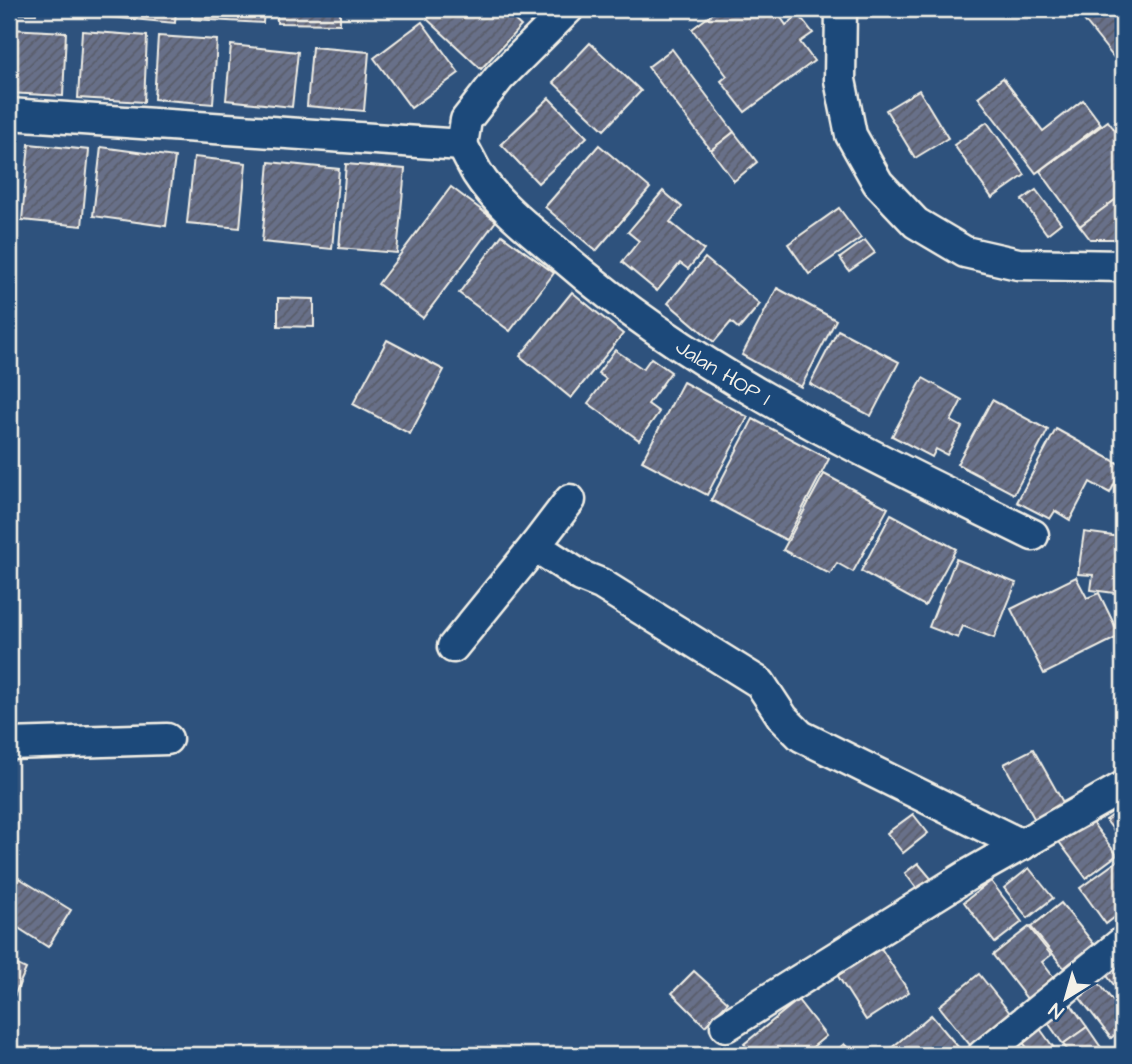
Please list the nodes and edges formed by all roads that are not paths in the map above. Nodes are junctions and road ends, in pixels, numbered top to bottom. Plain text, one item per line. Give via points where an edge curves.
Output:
1 (568, 9) edge
2 (841, 9) edge
3 (9, 114) edge
4 (462, 145) junction
5 (1123, 265) edge
6 (570, 500) dead end
7 (1033, 535) dead end
8 (535, 546) junction
9 (453, 647) dead end
10 (167, 739) dead end
11 (9, 744) edge
12 (1123, 787) edge
13 (1022, 845) junction
14 (1123, 942) edge
15 (726, 1026) dead end
16 (983, 1055) edge

1 - 4 street via 499,78 466,120
2 - 5 street via 840,80 851,135 878,183 916,223 965,252 1018,264
3 - 4 street
4 - 7 street, Jalan HOP 1 via 478,174 506,207 603,292 658,331 727,377
6 - 8 street
8 - 9 street
8 - 13 street via 760,683 801,736
10 - 11 street
12 - 13 street
13 - 15 street
14 - 16 street

